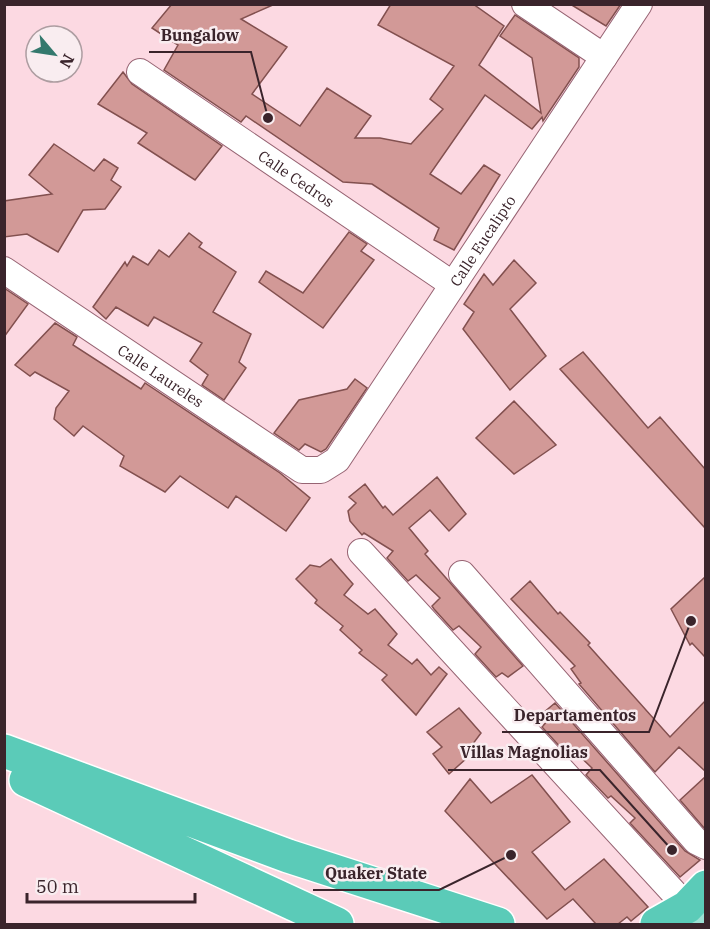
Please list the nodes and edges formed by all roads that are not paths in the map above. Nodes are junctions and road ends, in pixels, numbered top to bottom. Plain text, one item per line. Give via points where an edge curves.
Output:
1 (525, 4) edge
2 (639, 4) edge
3 (604, 57) junction
4 (140, 72) dead end
5 (4, 270) edge
6 (452, 284) junction
7 (321, 470) joint
8 (361, 552) dead end
9 (462, 574) dead end
10 (4, 751) edge
11 (4, 770) edge
12 (705, 846) edge
13 (699, 907) edge
14 (337, 924) edge
15 (498, 924) edge
16 (657, 924) edge

1 - 3 street
2 - 3 street, Calle Eucalipto
3 - 6 street, Calle Eucalipto
4 - 6 street, Calle Cedros
5 - 7 street, Calle Laureles via 302,470
6 - 7 street, Calle Eucalipto via 337,460
8 - 13 street
9 - 12 street via 696,841
10 - 15 highway via 288,856
11 - 14 highway
13 - 16 highway

